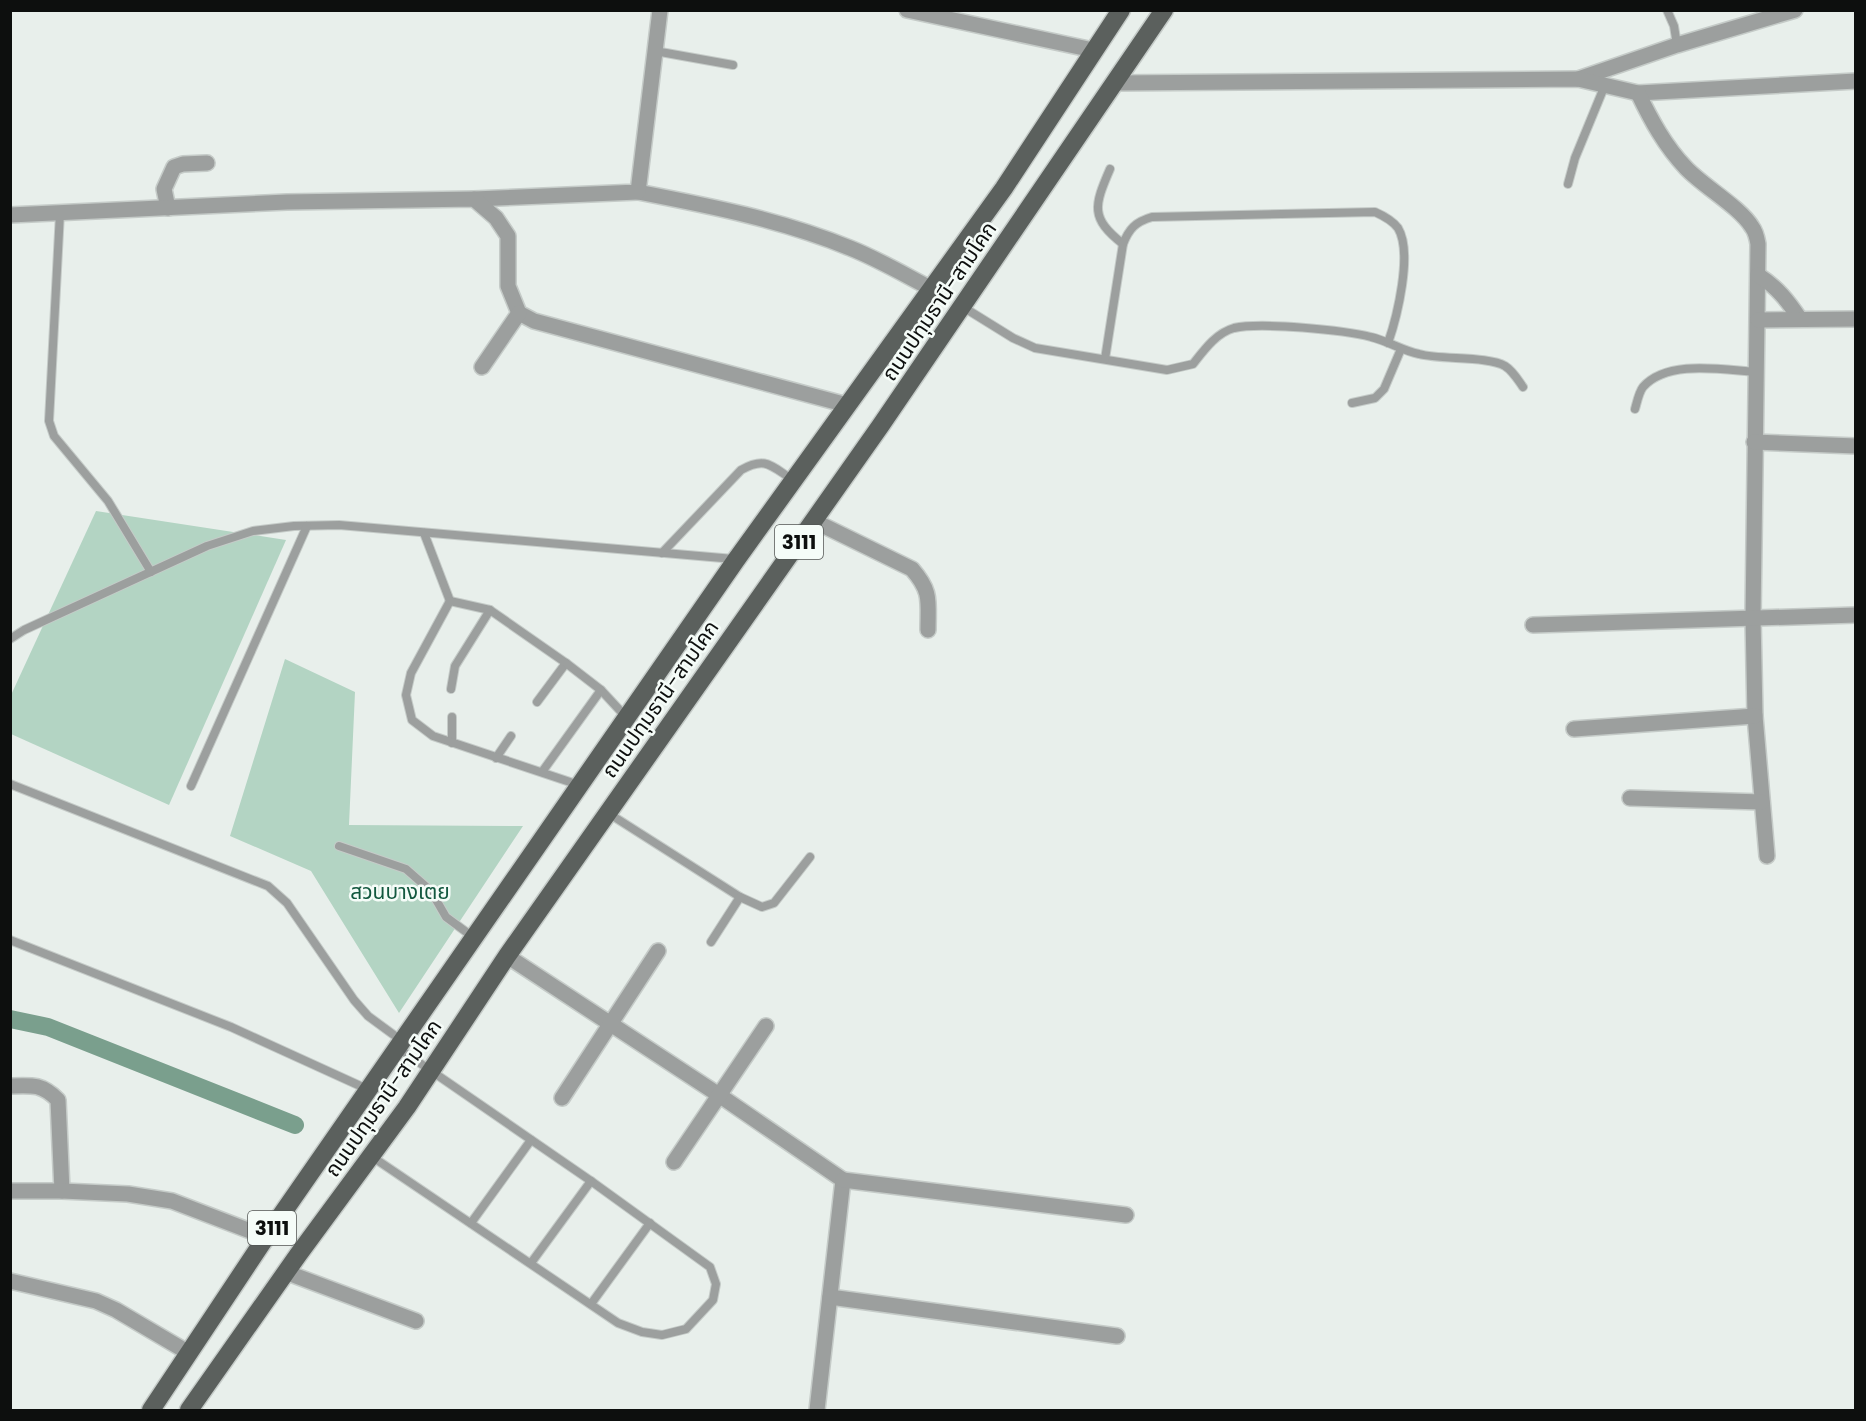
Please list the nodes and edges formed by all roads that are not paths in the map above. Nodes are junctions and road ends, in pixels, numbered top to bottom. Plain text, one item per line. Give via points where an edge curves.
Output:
1 (660, 10) edge
2 (907, 10) edge
3 (1121, 10) edge
4 (1164, 10) edge
5 (1668, 10) edge
6 (1795, 10) edge
7 (1755, 16) edge
8 (1677, 45) junction
9 (1093, 50) junction
10 (655, 51) junction
11 (733, 65) dead end
12 (1578, 79) junction
13 (1856, 81) edge
14 (1115, 83) junction
15 (1605, 85) junction
16 (1638, 93) junction
17 (207, 163) dead end
18 (1110, 169) dead end
19 (1568, 184) dead end
20 (638, 192) junction
21 (474, 199) junction
22 (168, 207) junction
23 (60, 213) junction
24 (10, 215) edge
25 (1123, 244) junction
26 (1758, 275) junction
27 (932, 289) junction
28 (963, 307) junction
29 (519, 313) junction
30 (1856, 319) edge
31 (1758, 320) junction
32 (1800, 320) junction
33 (1388, 343) junction
34 (1401, 349) junction
35 (1105, 359) junction
36 (482, 367) dead end
37 (1756, 372) junction
38 (1522, 387) dead end
39 (1352, 403) dead end
40 (847, 405) junction
41 (1635, 409) dead end
42 (1754, 442) junction
43 (1856, 446) edge
44 (793, 480) junction
45 (813, 521) junction
46 (307, 526) junction
47 (424, 533) junction
48 (662, 553) junction
49 (736, 560) junction
50 (151, 572) junction
51 (450, 601) junction
52 (490, 610) junction
53 (1856, 615) edge
54 (1753, 618) junction
55 (1533, 625) dead end
56 (928, 630) dead end
57 (10, 639) edge
58 (566, 663) junction
59 (450, 689) dead end
60 (601, 690) junction
61 (537, 702) dead end
62 (1755, 716) junction
63 (452, 717) dead end
64 (627, 718) junction
65 (1574, 729) dead end
66 (511, 736) dead end
67 (452, 743) junction
68 (496, 758) junction
69 (542, 772) junction
70 (10, 784) edge
71 (581, 785) junction
72 (191, 786) dead end
73 (1630, 798) dead end
74 (1762, 802) junction
75 (608, 813) junction
76 (339, 846) dead end
77 (1767, 856) dead end
78 (810, 857) dead end
79 (740, 897) junction
80 (474, 938) junction
81 (10, 940) edge
82 (711, 942) dead end
83 (658, 951) dead end
84 (507, 956) junction
85 (610, 1024) junction
86 (766, 1026) dead end
87 (400, 1044) junction
88 (431, 1071) junction
89 (10, 1086) edge
90 (369, 1090) junction
91 (719, 1095) junction
92 (562, 1098) dead end
93 (531, 1140) junction
94 (372, 1155) junction
95 (674, 1162) dead end
96 (843, 1180) junction
97 (591, 1181) junction
98 (10, 1191) edge
99 (62, 1191) junction
100 (1126, 1215) dead end
101 (471, 1223) junction
102 (650, 1223) junction
103 (266, 1237) junction
104 (531, 1263) junction
105 (288, 1273) junction
106 (10, 1281) edge
107 (830, 1297) junction
108 (591, 1304) junction
109 (416, 1321) dead end
110 (1117, 1336) dead end
111 (189, 1353) junction
112 (151, 1410) edge
113 (189, 1410) edge
114 (817, 1410) edge

1 - 10 street
2 - 9 street
3 - 9 main road, ถนนปทุมธานี-สามโคก / 3111
4 - 14 main road, ถนนปทุมธานี-สามโคก / 3111
5 - 8 lane
6 - 7 street
7 - 8 street
8 - 12 street
9 - 27 main road, ถนนปทุมธานี-สามโคก / 3111 via 1004,188
10 - 11 lane
10 - 20 street
12 - 14 street
12 - 15 street
13 - 16 street
14 - 28 main road, ถนนปทุมธานี-สามโคก / 3111
15 - 16 street
15 - 19 lane
16 - 26 street via 1654,126 1686,168 1754,229
17 - 22 street via 174,167 164,189
18 - 25 lane via 1100,192 1100,222
20 - 21 street
20 - 27 street via 731,210 802,230 852,248
21 - 22 street
21 - 29 street via 496,218 508,236 508,286
22 - 23 street
23 - 24 street
23 - 50 lane via 49,421 54,436 108,501
25 - 33 lane via 1129,230 1139,221 1152,218 1375,212 1399,229 1404,247 1400,300
25 - 35 lane
26 - 31 street
26 - 32 street via 1774,285
27 - 40 main road, ถนนปทุมธานี-สามโคก / 3111
28 - 35 lane via 1035,348
28 - 45 main road, ถนนปทุมธานี-สามโคก / 3111
29 - 36 street
29 - 40 street via 534,321
30 - 32 street
31 - 32 street
31 - 37 street
33 - 34 lane
33 - 35 lane via 1358,334 1270,326 1234,328 1207,346 1193,364 1182,368 1167,370
34 - 38 lane via 1420,355 1505,365
34 - 39 lane via 1384,389 1375,398
37 - 41 lane via 1697,368 1668,372 1641,388
37 - 42 street
40 - 44 main road, ถนนปทุมธานี-สามโคก / 3111
42 - 43 street
42 - 54 street
44 - 48 lane via 765,462 754,462 736,475
44 - 49 main road, ถนนปทุมธานี-สามโคก / 3111
45 - 56 street via 912,568 924,582 928,595
45 - 75 main road, ถนนปทุมธานี-สามโคก / 3111
46 - 47 lane
46 - 50 lane via 253,531 207,546
46 - 72 lane
47 - 48 lane
47 - 51 lane
48 - 49 lane
49 - 64 main road, ถนนปทุมธานี-สามโคก / 3111
50 - 57 lane
51 - 52 lane
51 - 67 lane via 411,673 406,695 412,720 433,736
52 - 58 lane
52 - 59 lane via 455,666
53 - 54 street
54 - 55 street
54 - 62 street
58 - 60 lane
58 - 61 lane
60 - 64 lane
60 - 69 lane
62 - 65 street
62 - 74 street
63 - 67 lane
64 - 71 main road, ถนนปทุมธานี-สามโคก / 3111
66 - 68 lane
67 - 68 lane
68 - 69 lane
69 - 71 lane
70 - 87 lane via 268,886 287,903 354,1000
71 - 80 main road, ถนนปทุมธานี-สามโคก / 3111
73 - 74 street
74 - 77 street
75 - 79 lane
75 - 84 main road, ถนนปทุมธานี-สามโคก / 3111
76 - 80 lane via 406,869 431,891 446,917
78 - 79 lane via 774,903 762,907
79 - 82 lane
80 - 87 main road, ถนนปทุมธานี-สามโคก / 3111
81 - 90 lane via 231,1027
83 - 85 street
84 - 85 street
84 - 88 main road, ถนนปทุมธานี-สามโคก / 3111
85 - 91 street
85 - 92 street
86 - 91 street
87 - 88 lane
87 - 90 main road, ถนนปทุมธานี-สามโคก / 3111
88 - 93 lane
88 - 94 main road, ถนนปทุมธานี-สามโคก / 3111
89 - 99 street via 34,1085 58,1100
90 - 103 main road, ถนนปทุมธานี-สามโคก / 3111
91 - 95 street
91 - 96 street
93 - 97 lane
93 - 101 lane
94 - 101 lane
94 - 105 main road, ถนนปทุมธานี-สามโคก / 3111
96 - 100 street
96 - 107 street
97 - 102 lane
97 - 104 lane
98 - 99 street
99 - 103 street via 172,1201
101 - 104 lane
102 - 108 lane
102 - 108 lane via 710,1268 716,1284 713,1300 686,1329 662,1335 618,1323
103 - 111 main road, ถนนปทุมธานี-สามโคก / 3111
104 - 108 lane
105 - 109 street
105 - 113 main road, ถนนปทุมธานี-สามโคก / 3111
106 - 111 street via 96,1301
107 - 110 street
107 - 114 street
111 - 112 main road, ถนนปทุมธานี-สามโคก / 3111

